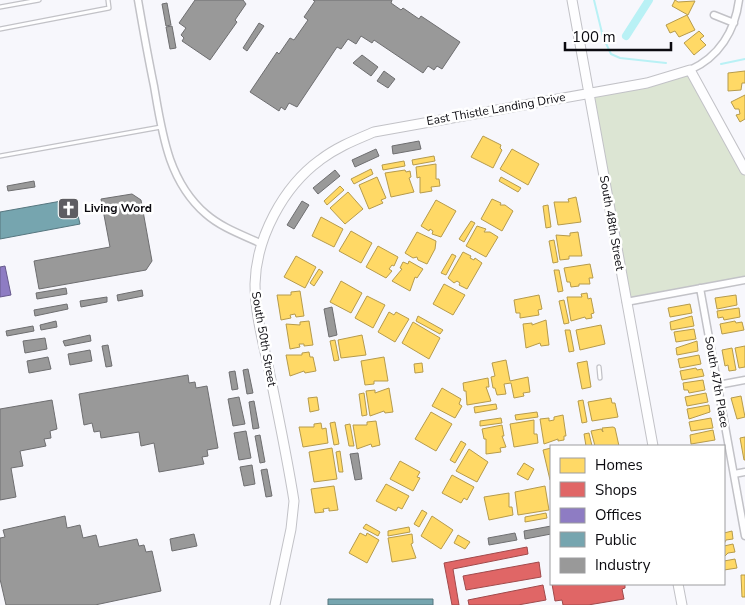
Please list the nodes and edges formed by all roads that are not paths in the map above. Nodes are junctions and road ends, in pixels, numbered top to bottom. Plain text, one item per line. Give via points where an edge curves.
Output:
1 (40, 0) edge
2 (108, 0) edge
3 (138, 0) edge
4 (572, 0) edge
5 (740, 0) edge
6 (0, 7) edge
7 (714, 15) dead end
8 (734, 23) junction
9 (0, 29) edge
10 (690, 70) junction
11 (589, 93) junction
12 (161, 127) junction
13 (0, 156) edge
14 (744, 166) edge
15 (262, 244) junction
16 (745, 280) edge
17 (700, 288) junction
18 (626, 302) junction
19 (599, 366) dead end
20 (600, 378) dead end
21 (745, 380) edge
22 (718, 385) junction
23 (653, 445) edge
24 (745, 472) edge
25 (734, 474) junction
26 (745, 536) edge
27 (678, 585) edge
28 (275, 605) edge
29 (682, 605) edge

1 - 6 lane
2 - 9 lane via 109,8
3 - 12 street
4 - 11 street, South 48th Street
5 - 8 street, East Thistle Landing Drive
7 - 8 street
8 - 10 street, East Thistle Landing Drive via 714,55
10 - 11 street, East Thistle Landing Drive via 647,83
10 - 14 street
11 - 15 street, East Thistle Landing Drive via 374,132 350,142 318,161 290,190 271,221
11 - 18 street, South 48th Street
12 - 13 lane
12 - 15 street via 171,164 193,200 219,224
15 - 28 street, South 50th Street via 255,285 294,501 292,529
16 - 17 street
17 - 18 street
17 - 22 street, South 47th Place
18 - 23 street, South 48th Street
19 - 20 lane
21 - 22 street
22 - 25 street, South 47th Place
24 - 25 street
25 - 26 street, South 47th Place
27 - 29 street

